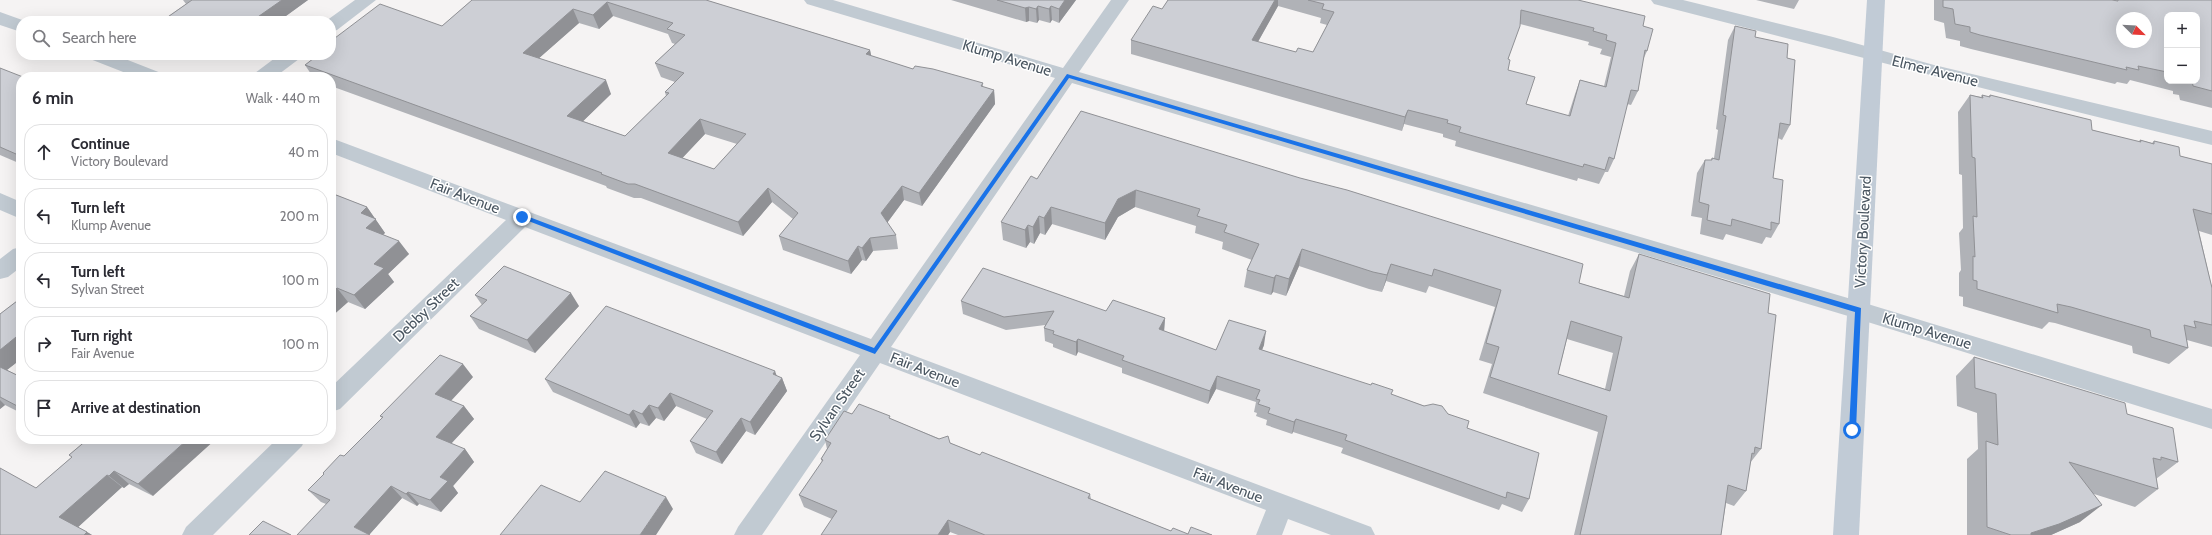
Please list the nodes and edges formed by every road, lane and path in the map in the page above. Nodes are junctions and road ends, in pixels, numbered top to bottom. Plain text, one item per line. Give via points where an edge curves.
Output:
1 (367, 0) edge
2 (813, 0) edge
3 (1120, 0) edge
4 (1660, 0) edge
5 (1876, 0) edge
6 (0, 18) edge
7 (336, 22) edge
8 (16, 24) edge
9 (1874, 55) junction
10 (110, 60) edge
11 (285, 60) edge
12 (141, 72) edge
13 (269, 72) edge
14 (1067, 76) junction
15 (2212, 138) edge
16 (336, 147) edge
17 (0, 202) edge
18 (16, 209) edge
19 (522, 217) junction
20 (16, 259) edge
21 (0, 271) edge
22 (1858, 310) junction
23 (875, 351) junction
24 (336, 397) edge
25 (2212, 419) edge
26 (289, 444) edge
27 (1281, 504) junction
28 (195, 535) edge
29 (747, 535) edge
30 (1269, 535) edge
31 (1362, 535) edge
32 (1846, 535) edge

1 - 7 street
2 - 14 street, Klump Avenue
3 - 14 street, Sylvan Street
4 - 9 street, Elmer Avenue
5 - 9 main road, Victory Boulevard
6 - 8 street
9 - 15 street, Elmer Avenue
9 - 22 main road, Victory Boulevard
10 - 12 street
11 - 13 street
14 - 22 street, Klump Avenue
14 - 23 street, Sylvan Street
16 - 19 street, Fair Avenue
17 - 18 street
19 - 23 street, Fair Avenue
19 - 24 street, Debby Street
20 - 21 street
22 - 25 street, Klump Avenue
22 - 32 main road, Victory Boulevard
23 - 27 street, Fair Avenue
23 - 29 street, Sylvan Street
26 - 28 street
27 - 30 street
27 - 31 street, Fair Avenue

